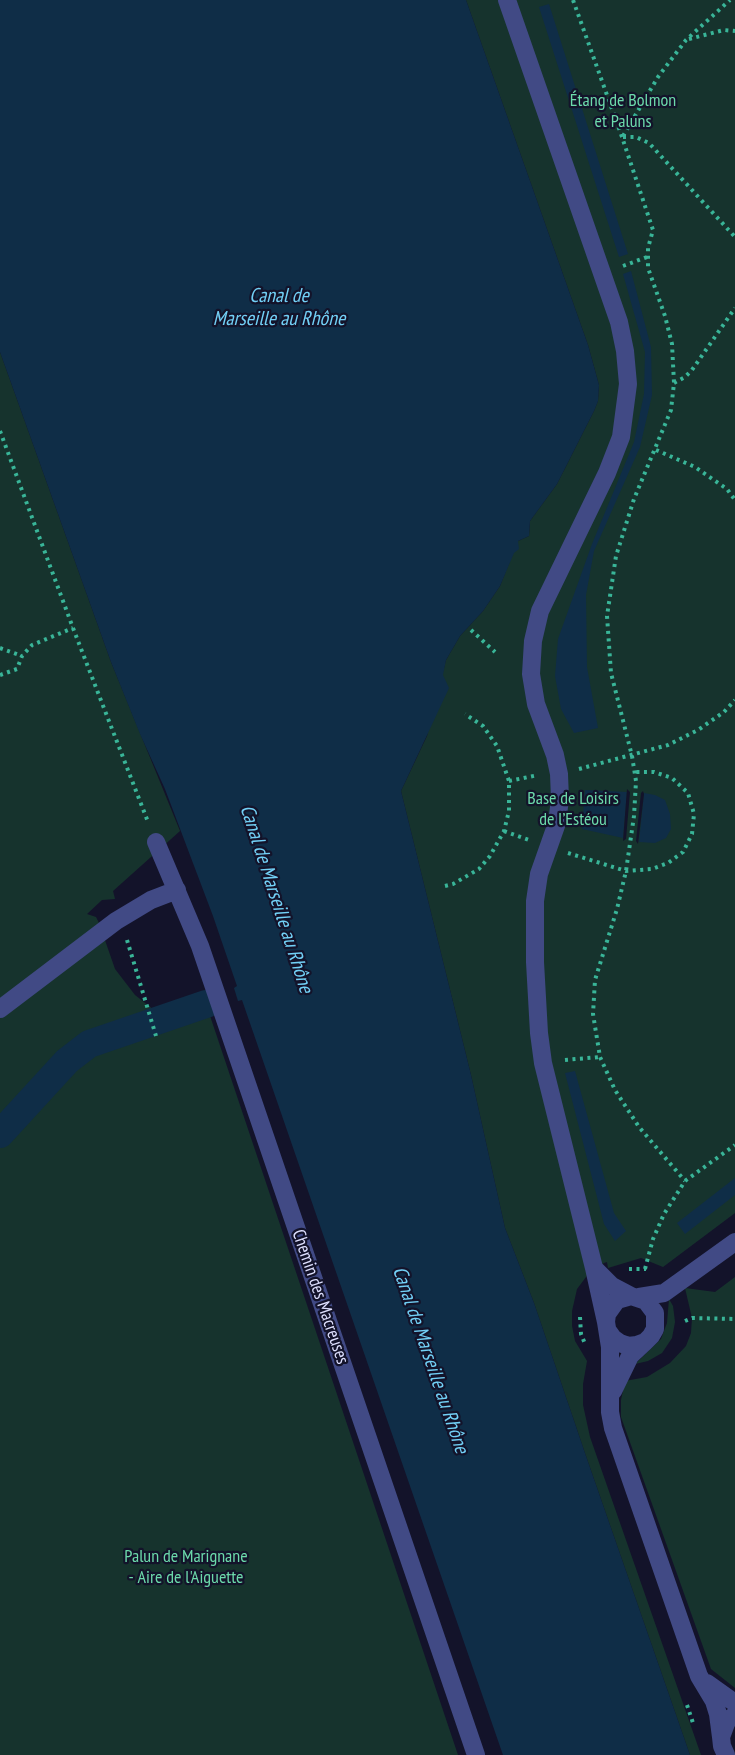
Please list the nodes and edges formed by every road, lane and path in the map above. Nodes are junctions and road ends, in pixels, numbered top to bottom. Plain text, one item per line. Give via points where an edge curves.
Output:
1 (507, 0) edge
2 (573, 0) edge
3 (730, 0) edge
4 (735, 31) edge
5 (686, 40) junction
6 (622, 137) junction
7 (735, 237) edge
8 (647, 257) junction
9 (635, 262) dead end
10 (735, 308) edge
11 (674, 383) junction
12 (0, 431) edge
13 (656, 450) junction
14 (735, 500) edge
15 (73, 628) junction
16 (471, 630) dead end
17 (0, 648) edge
18 (495, 652) dead end
19 (22, 656) junction
20 (0, 675) edge
21 (735, 700) edge
22 (465, 714) dead end
23 (632, 756) junction
24 (569, 772) dead end
25 (634, 772) junction
26 (543, 774) dead end
27 (509, 781) junction
28 (504, 831) junction
29 (156, 842) joint
30 (534, 842) dead end
31 (559, 850) dead end
32 (475, 871) junction
33 (626, 872) junction
34 (480, 878) dead end
35 (445, 886) dead end
36 (177, 890) junction
37 (116, 921) junction
38 (0, 1009) edge
39 (156, 1036) dead end
40 (600, 1057) junction
41 (555, 1061) dead end
42 (735, 1145) edge
43 (686, 1181) junction
44 (735, 1242) edge
45 (594, 1268) junction
46 (621, 1269) dead end
47 (645, 1269) junction
48 (653, 1273) dead end
49 (635, 1296) junction
50 (735, 1319) edge
51 (685, 1321) dead end
52 (607, 1327) junction
53 (645, 1342) junction
54 (609, 1401) junction
55 (699, 1676) junction
56 (735, 1703) edge
57 (735, 1715) edge
58 (723, 1746) edge
59 (476, 1755) edge

1 - 45 street via 619,322 628,384 621,437 611,464 540,611 531,674 536,704 555,755 560,800 535,901 539,1033
2 - 6 path
3 - 5 path
4 - 5 path
5 - 6 path
6 - 7 path via 649,142
6 - 8 path via 653,230
8 - 9 path
8 - 11 path via 672,344
10 - 11 path via 692,370
11 - 13 path via 670,410
12 - 15 path
13 - 14 path via 695,467 727,489
13 - 23 path via 634,499 616,556 607,616 611,673
15 - 19 path via 32,645
15 - 29 path
16 - 18 path
17 - 19 path
19 - 20 path via 17,669
21 - 23 path via 698,730
22 - 27 path via 483,726 496,746
23 - 24 path
23 - 25 path
25 - 33 path via 634,816
25 - 33 path via 654,772 672,778 688,793 694,814 692,834 683,852 652,869
26 - 27 path
27 - 28 path
28 - 30 path
28 - 32 path via 490,856
29 - 36 street, Chemin des Macreuses
31 - 33 path
32 - 34 path
32 - 35 path
33 - 40 path via 595,980 593,1014
36 - 37 street
36 - 59 street, Chemin des Macreuses via 200,946
37 - 38 street
37 - 39 path via 130,946
40 - 41 path
40 - 43 path via 639,1127
42 - 43 path
43 - 47 path via 664,1214
44 - 49 street via 664,1293
45 - 49 street via 612,1286
45 - 52 street
46 - 47 path
47 - 48 path
49 - 52 street via 617,1300 611,1306
49 - 53 street via 652,1306 655,1313 655,1329
50 - 51 path
52 - 53 street via 620,1343 628,1346
52 - 54 street
53 - 54 street via 630,1356
54 - 55 street via 613,1428
55 - 56 street
55 - 58 street via 714,1701
57 - 58 street via 728,1721

